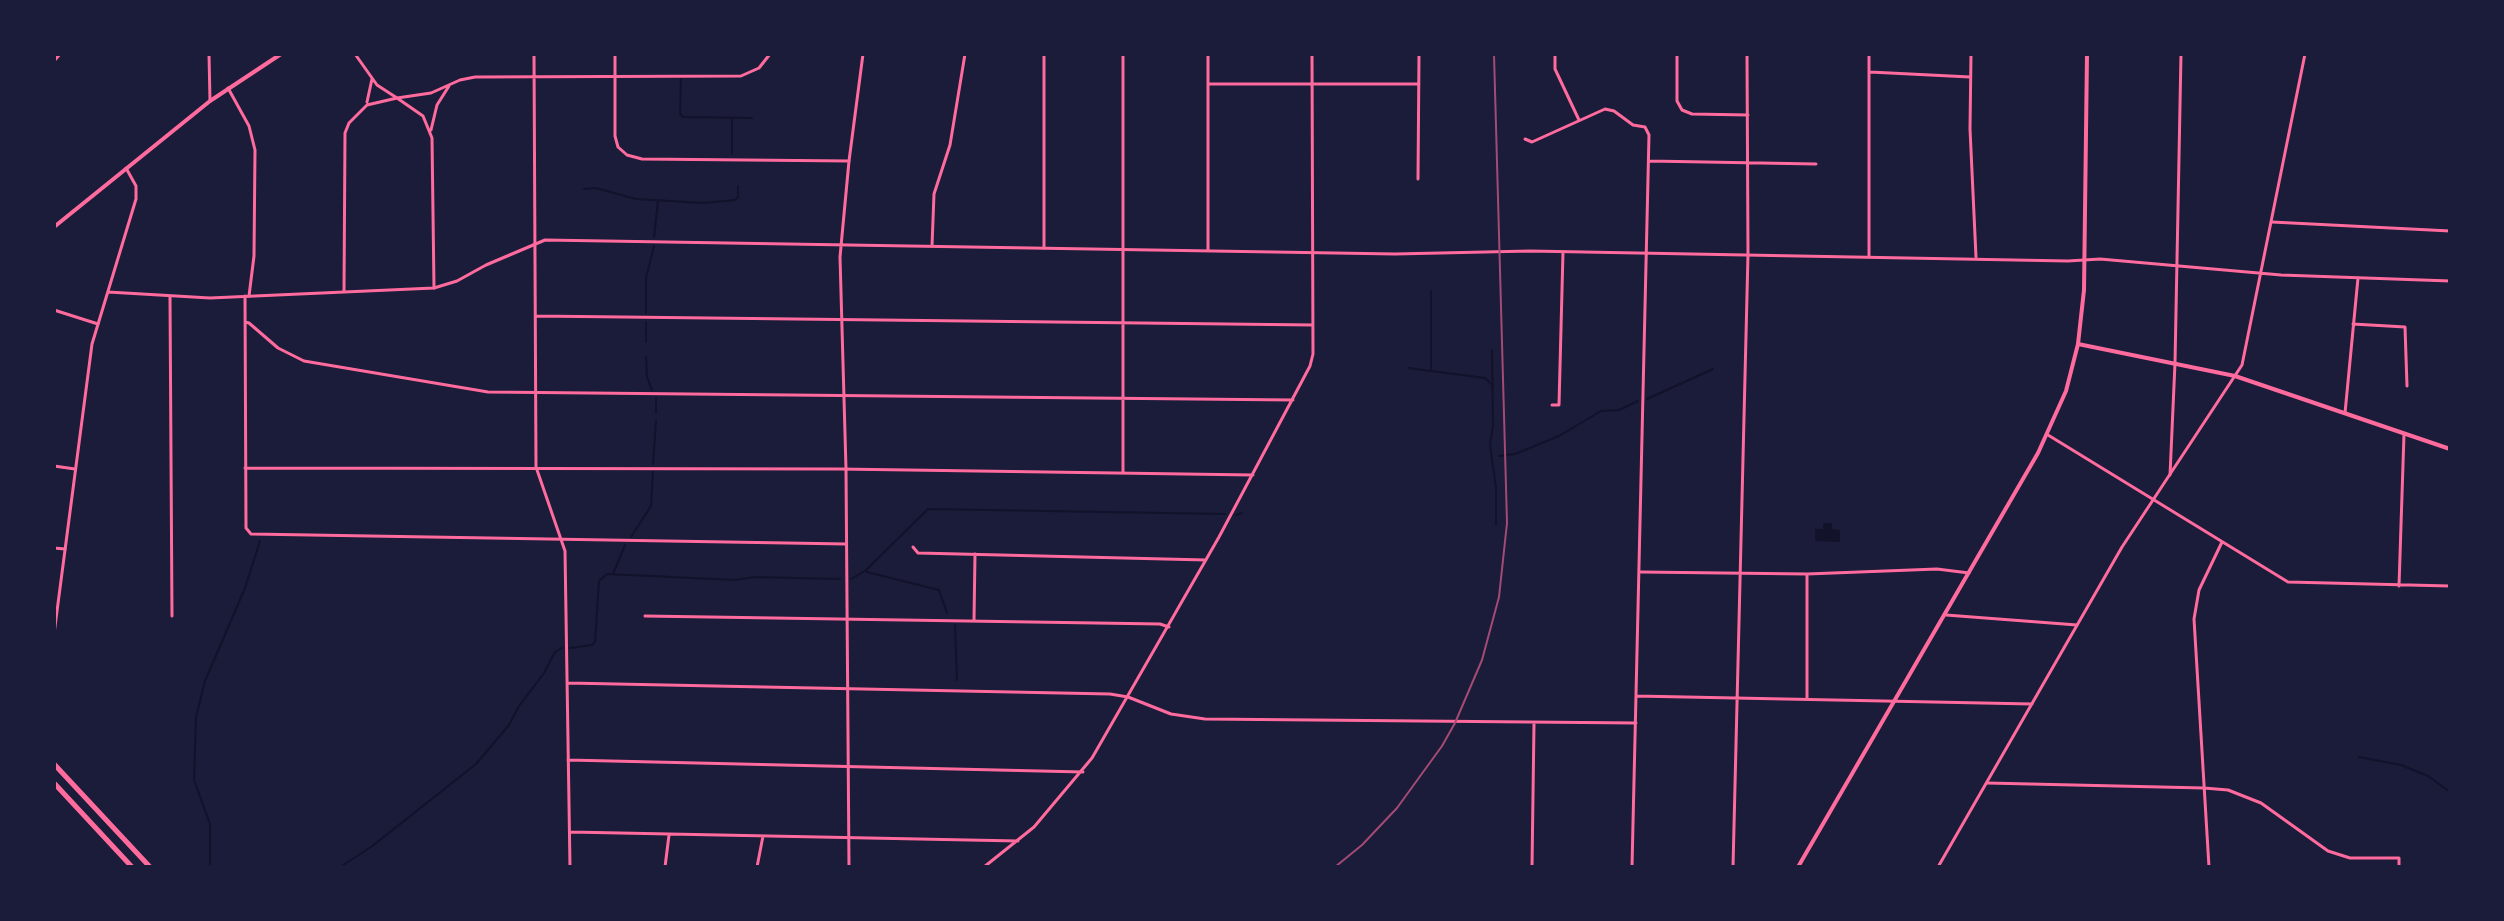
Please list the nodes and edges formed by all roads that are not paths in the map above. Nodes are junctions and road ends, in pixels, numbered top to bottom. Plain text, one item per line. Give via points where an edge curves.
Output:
1 (60, 54) edge
2 (209, 54) edge
3 (281, 54) edge
4 (355, 54) edge
5 (534, 54) edge
6 (615, 54) edge
7 (770, 54) edge
8 (863, 54) edge
9 (965, 54) edge
10 (1044, 54) edge
11 (1123, 54) edge
12 (1208, 54) edge
13 (1312, 54) edge
14 (1419, 54) edge
15 (1555, 54) edge
16 (1677, 54) edge
17 (1747, 54) edge
18 (1869, 54) edge
19 (1971, 54) edge
20 (2087, 54) edge
21 (2181, 54) edge
22 (2305, 54) edge
23 (54, 61) edge
24 (1869, 72) junction
25 (534, 76) junction
26 (615, 76) junction
27 (1970, 77) junction
28 (372, 79) junction
29 (1208, 84) junction
30 (1312, 84) junction
31 (1419, 84) junction
32 (449, 86) junction
33 (228, 88) junction
34 (397, 98) junction
35 (210, 101) junction
36 (367, 105) junction
37 (1748, 115) junction
38 (1579, 120) junction
39 (431, 131) junction
40 (1525, 139) dead end
41 (849, 161) junction
42 (1649, 161) junction
43 (1748, 163) junction
44 (1816, 164) dead end
45 (126, 168) junction
46 (1418, 179) dead end
47 (2272, 222) junction
48 (54, 227) edge
49 (2450, 231) edge
50 (535, 244) junction
51 (841, 244) junction
52 (932, 246) junction
53 (1044, 248) junction
54 (1123, 250) junction
55 (1208, 251) junction
56 (1563, 252) junction
57 (1312, 253) junction
58 (1647, 253) junction
59 (1748, 254) junction
60 (1869, 256) junction
61 (1976, 257) junction
62 (2084, 261) junction
63 (2177, 266) junction
64 (2262, 273) junction
65 (2358, 278) junction
66 (2450, 281) edge
67 (434, 288) junction
68 (344, 291) junction
69 (108, 292) junction
70 (247, 296) junction
71 (170, 297) junction
72 (54, 310) edge
73 (535, 316) junction
74 (841, 319) junction
75 (245, 322) junction
76 (1124, 322) junction
77 (98, 324) junction
78 (2353, 324) junction
79 (1313, 325) junction
80 (2078, 344) junction
81 (2175, 363) junction
82 (2235, 376) junction
83 (2407, 386) dead end
84 (535, 393) junction
85 (843, 394) junction
86 (1124, 397) junction
87 (1293, 400) junction
88 (1552, 405) dead end
89 (2345, 414) junction
90 (2404, 434) junction
91 (2048, 435) junction
92 (2450, 449) edge
93 (54, 466) edge
94 (536, 467) junction
95 (245, 468) junction
96 (75, 469) junction
97 (846, 469) junction
98 (1123, 473) junction
99 (1253, 475) junction
100 (2170, 475) junction
101 (2153, 500) junction
102 (563, 541) junction
103 (2222, 542) junction
104 (846, 544) junction
105 (913, 547) dead end
106 (54, 548) edge
107 (65, 549) junction
108 (975, 554) junction
109 (1206, 560) junction
110 (1639, 572) junction
111 (1740, 573) junction
112 (1969, 573) junction
113 (1807, 574) junction
114 (2399, 586) junction
115 (2450, 586) edge
116 (1944, 615) junction
117 (172, 616) dead end
118 (645, 616) dead end
119 (846, 618) junction
120 (974, 620) junction
121 (2077, 625) junction
122 (1169, 627) junction
123 (54, 634) edge
124 (567, 683) junction
125 (847, 689) junction
126 (1636, 696) junction
127 (1128, 697) junction
128 (1737, 698) junction
129 (1807, 698) junction
130 (1894, 702) junction
131 (2032, 704) junction
132 (1636, 723) junction
133 (1534, 724) junction
134 (568, 760) junction
135 (54, 764) edge
136 (849, 765) junction
137 (1083, 772) junction
138 (1987, 783) junction
139 (55, 784) edge
140 (2204, 788) junction
141 (569, 832) junction
142 (669, 834) junction
143 (763, 836) junction
144 (849, 838) junction
145 (1018, 841) junction
146 (132, 867) edge
147 (150, 867) edge
148 (570, 867) edge
149 (665, 867) edge
150 (757, 867) edge
151 (849, 867) edge
152 (984, 867) edge
153 (1532, 867) edge
154 (1632, 867) edge
155 (1733, 867) edge
156 (1798, 867) edge
157 (1938, 867) edge
158 (2209, 867) edge
159 (2399, 867) edge

1 - 23 street
2 - 35 street
3 - 33 main road
4 - 28 street
5 - 25 street
6 - 26 street
7 - 26 street via 759,68 741,76
8 - 41 street
9 - 52 street via 950,145 934,194
10 - 53 street
11 - 54 street
12 - 29 street
13 - 30 street
14 - 31 street
15 - 38 street via 1555,69
16 - 37 street via 1677,101 1682,110
17 - 37 street
18 - 24 street
19 - 27 street
20 - 62 main road
21 - 63 street
22 - 47 street
24 - 27 street
24 - 60 street
25 - 26 street
25 - 32 street via 475,77
25 - 50 street
26 - 41 street via 615,136 618,147 634,157
27 - 61 street
28 - 34 street
28 - 36 street
29 - 30 street
29 - 55 street
30 - 31 street
30 - 57 street
31 - 46 street
32 - 34 street
32 - 39 street via 437,105
33 - 35 main road
33 - 70 street via 249,126 255,150 254,256
34 - 36 street
34 - 39 street via 417,111
35 - 45 main road
36 - 68 street via 349,123 344,141
37 - 43 street
38 - 40 street via 1532,142
38 - 42 street via 1610,110 1645,127
39 - 67 street
41 - 51 street
42 - 43 street
42 - 58 street
43 - 44 street
43 - 59 street
45 - 48 main road
45 - 69 street via 136,199
47 - 49 street
47 - 64 street
50 - 51 street
50 - 67 street
50 - 73 street
51 - 52 street
51 - 74 street
52 - 53 street
53 - 54 street
54 - 55 street
54 - 76 street
55 - 57 street
56 - 57 street
56 - 58 street
56 - 88 street via 1559,405
57 - 79 street
58 - 59 street
58 - 110 street
59 - 60 street
59 - 111 street
60 - 61 street
61 - 62 street
62 - 63 street
62 - 80 main road
63 - 64 street
63 - 81 street
64 - 65 street
64 - 82 street via 2246,354
65 - 66 street
65 - 78 street
67 - 68 street
68 - 70 street
69 - 71 street
69 - 77 street
70 - 71 street
70 - 75 street
71 - 117 street
72 - 77 street
73 - 74 street
73 - 84 street
74 - 76 street
74 - 85 street
75 - 84 street via 286,354 314,364 478,391
75 - 95 street
76 - 79 street
76 - 86 street
77 - 96 street
78 - 83 street via 2405,327
78 - 89 street
79 - 87 street via 1312,362
80 - 81 main road
80 - 91 main road
81 - 82 main road
81 - 100 street
82 - 89 main road
82 - 100 street
84 - 85 street
84 - 94 street
85 - 86 street
85 - 97 street
86 - 87 street
86 - 98 street
87 - 99 street
89 - 90 main road
90 - 92 main road
90 - 114 street
91 - 101 street
91 - 112 main road
93 - 96 street
94 - 95 street
94 - 97 street
94 - 102 street
95 - 102 street via 249,533
96 - 107 street
97 - 98 street
97 - 104 street
98 - 99 street
99 - 109 street
100 - 101 street
101 - 103 street
101 - 121 street
102 - 104 street
102 - 124 street
103 - 114 street via 2294,584
103 - 140 street via 2195,607
104 - 119 street
105 - 108 street via 918,553
106 - 107 street
107 - 123 street
108 - 109 street
108 - 120 street
109 - 122 street
110 - 111 street
110 - 126 street
111 - 113 street
111 - 128 street
112 - 113 street via 1925,569
112 - 116 main road
113 - 129 street
114 - 115 street
116 - 121 street
116 - 130 main road
118 - 119 street
119 - 120 street
119 - 125 street
120 - 122 street
121 - 131 street
122 - 127 street
124 - 125 street
124 - 134 street
125 - 127 street
125 - 136 street
126 - 128 street
126 - 132 street
127 - 133 street via 1193,718
127 - 137 street
128 - 129 street
128 - 155 street
129 - 130 street
130 - 131 street
130 - 156 main road
131 - 138 street
132 - 133 street
132 - 154 street
133 - 153 street
134 - 136 street
134 - 141 street
135 - 147 highway
136 - 137 street
136 - 144 street
137 - 145 street
138 - 140 street
138 - 157 street
139 - 146 highway
140 - 158 street
140 - 159 street via 2228,790 2261,803 2328,851 2350,858 2399,858
141 - 142 street
141 - 148 street
142 - 143 street
142 - 149 street
143 - 144 street
143 - 150 street
144 - 145 street
144 - 151 street
145 - 152 street

